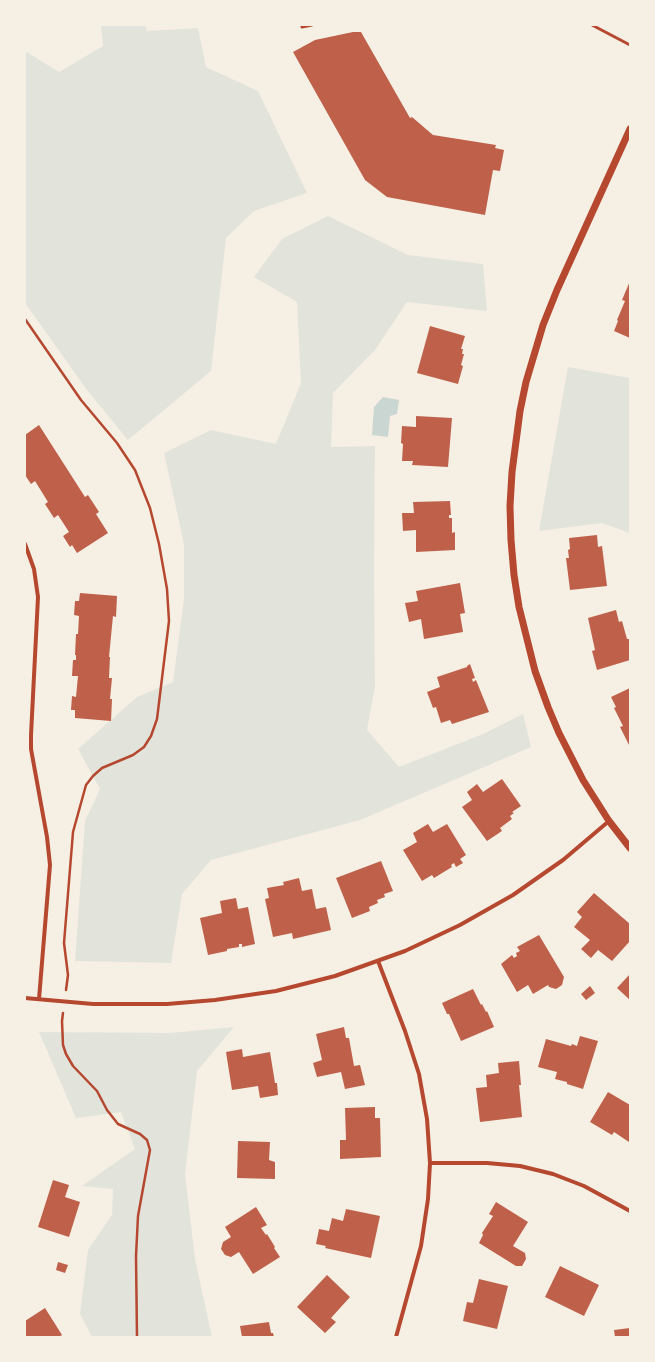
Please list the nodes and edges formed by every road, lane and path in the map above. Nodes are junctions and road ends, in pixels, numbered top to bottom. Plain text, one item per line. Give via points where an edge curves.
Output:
1 (302, 25) edge
2 (312, 25) edge
3 (592, 25) edge
4 (630, 45) edge
5 (630, 129) edge
6 (25, 319) edge
7 (25, 544) edge
8 (609, 821) junction
9 (630, 848) edge
10 (378, 961) junction
11 (25, 998) edge
12 (39, 999) junction
13 (65, 1002) junction
14 (430, 1163) junction
15 (630, 1211) edge
16 (138, 1337) edge
17 (396, 1337) edge

1 - 2 lane
3 - 4 lane
5 - 8 street via 543,325 520,411 515,440 511,500 514,575 535,671 558,733
6 - 13 path via 81,400 117,443 135,470 150,508 160,544 169,621 156,719 151,736 144,747 133,755 102,768 93,776 86,785 73,832 64,943 68,975
7 - 12 street via 34,569 38,597 31,749 50,865
8 - 9 street
8 - 10 street via 563,860 513,895 405,952
10 - 13 street via 335,976 276,991 216,1000 167,1004
10 - 14 street via 419,1074 427,1119
11 - 12 street
12 - 13 street
13 - 16 path via 62,1021 66,1054 73,1066 97,1091 106,1110 118,1124 140,1134 147,1140 150,1150 138,1216
14 - 15 street via 487,1163 520,1166 546,1172 584,1186
14 - 17 street via 421,1246

